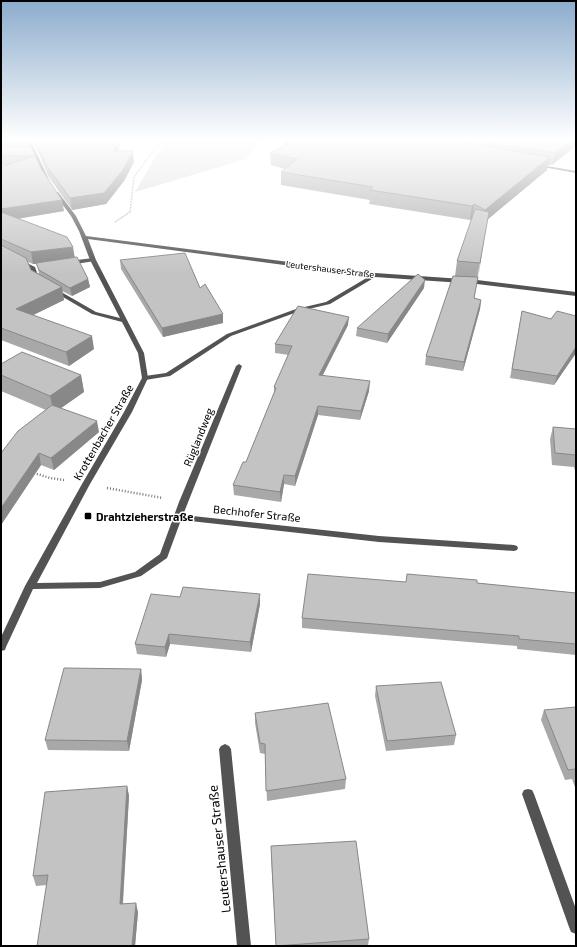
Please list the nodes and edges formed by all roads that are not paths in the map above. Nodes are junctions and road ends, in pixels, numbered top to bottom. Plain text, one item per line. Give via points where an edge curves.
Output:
1 (51, 185) edge
2 (83, 234) junction
3 (1, 252) edge
4 (93, 260) junction
5 (63, 264) edge
6 (40, 267) edge
7 (33, 268) junction
8 (375, 275) junction
9 (42, 284) edge
10 (49, 287) edge
11 (576, 294) edge
12 (125, 321) junction
13 (239, 366) dead end
14 (145, 378) junction
15 (178, 517) junction
16 (514, 548) dead end
17 (30, 586) junction
18 (1, 647) edge
19 (225, 749) dead end
20 (528, 794) dead end
21 (576, 928) edge
22 (244, 946) edge

1 - 2 street, Krottenbacher Straße
2 - 4 street, Krottenbacher Straße
2 - 8 street, Leutershauser Straße
3 - 7 street
4 - 5 street
4 - 12 street, Krottenbacher Straße
6 - 7 street
7 - 9 street via 36,280
8 - 11 street, Leutershauser Straße via 477,282
8 - 14 street via 328,303 298,310 229,335 168,375
10 - 12 street via 94,313
12 - 14 street, Krottenbacher Straße via 141,353
13 - 15 street, Rüglandweg
14 - 17 street, Krottenbacher Straße
15 - 16 street, Bechhofer Straße via 379,538
15 - 17 street via 164,556 138,574 100,585
17 - 18 street, Krottenbacher Straße
19 - 22 street, Leutershauser Straße
20 - 21 street

